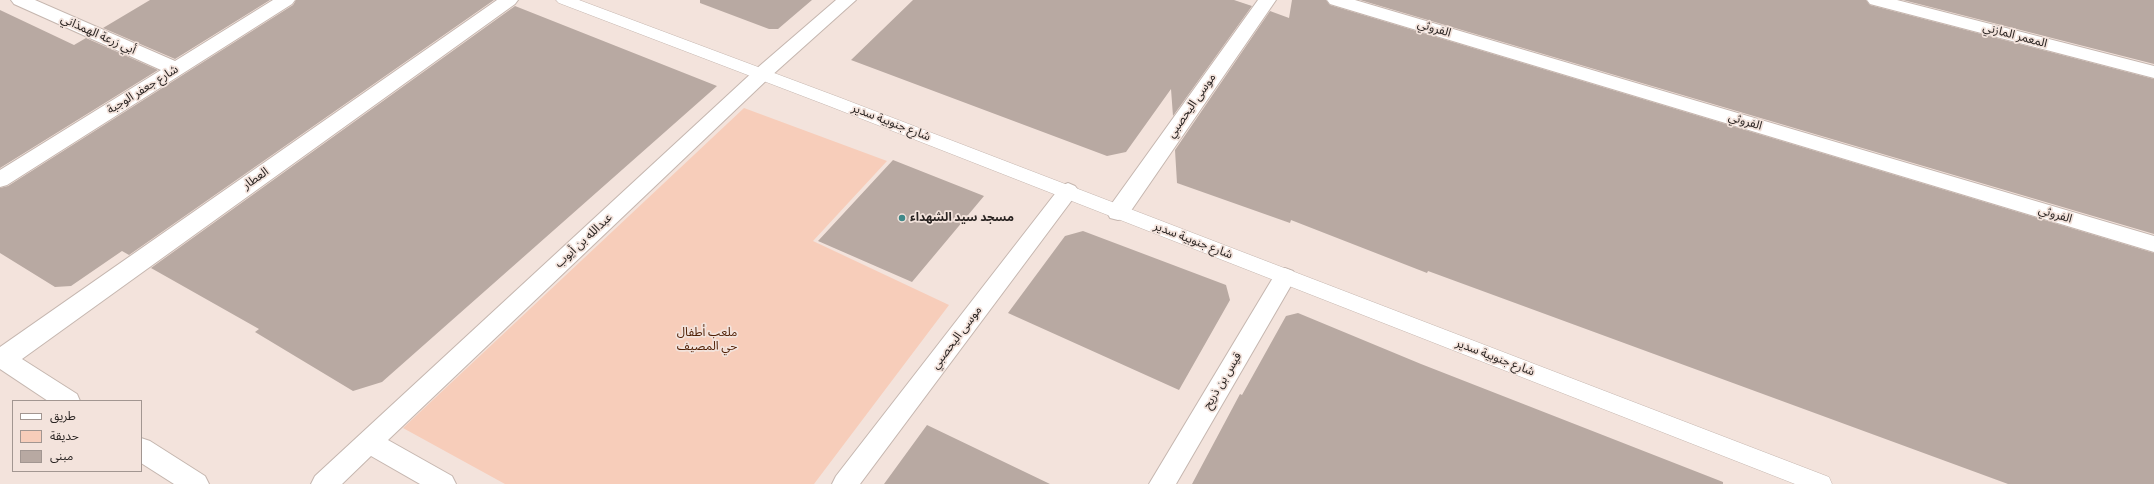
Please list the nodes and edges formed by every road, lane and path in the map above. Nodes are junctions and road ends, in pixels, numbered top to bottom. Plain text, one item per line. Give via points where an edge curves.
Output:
1 (20, 0) edge
2 (286, 0) edge
3 (509, 0) edge
4 (564, 0) edge
5 (847, 0) edge
6 (1267, 0) edge
7 (1336, 0) edge
8 (1876, 0) edge
9 (175, 69) junction
10 (2154, 72) edge
11 (763, 73) junction
12 (0, 180) edge
13 (1068, 191) junction
14 (1118, 212) junction
15 (2154, 244) edge
16 (1284, 277) junction
17 (1, 358) edge
18 (66, 400) edge
19 (370, 442) junction
20 (142, 449) edge
21 (196, 484) edge
22 (324, 484) edge
23 (443, 484) edge
24 (845, 484) edge
25 (1162, 484) edge
26 (1821, 484) edge

1 - 9 street, أبي زرعة الهمذاني
2 - 9 street, شارع جعفر الوجبة
3 - 17 street, العطار
4 - 11 lane, شارع جنوبية سدير
5 - 11 street, عبدالله بن أيوب
6 - 14 street, موسى اليحصبي
7 - 15 street, الفروثي
8 - 10 street, المعمر المازني
9 - 12 street, شارع جعفر الوجبة
11 - 13 lane, شارع جنوبية سدير
11 - 19 street, عبدالله بن أيوب
13 - 14 lane, شارع جنوبية سدير
13 - 24 street, موسى اليحصبي
14 - 16 lane, شارع جنوبية سدير
16 - 25 street, قيس بن ذريح
16 - 26 lane, شارع جنوبية سدير
17 - 18 street
19 - 22 street, عبدالله بن أيوب
19 - 23 street
20 - 21 street

